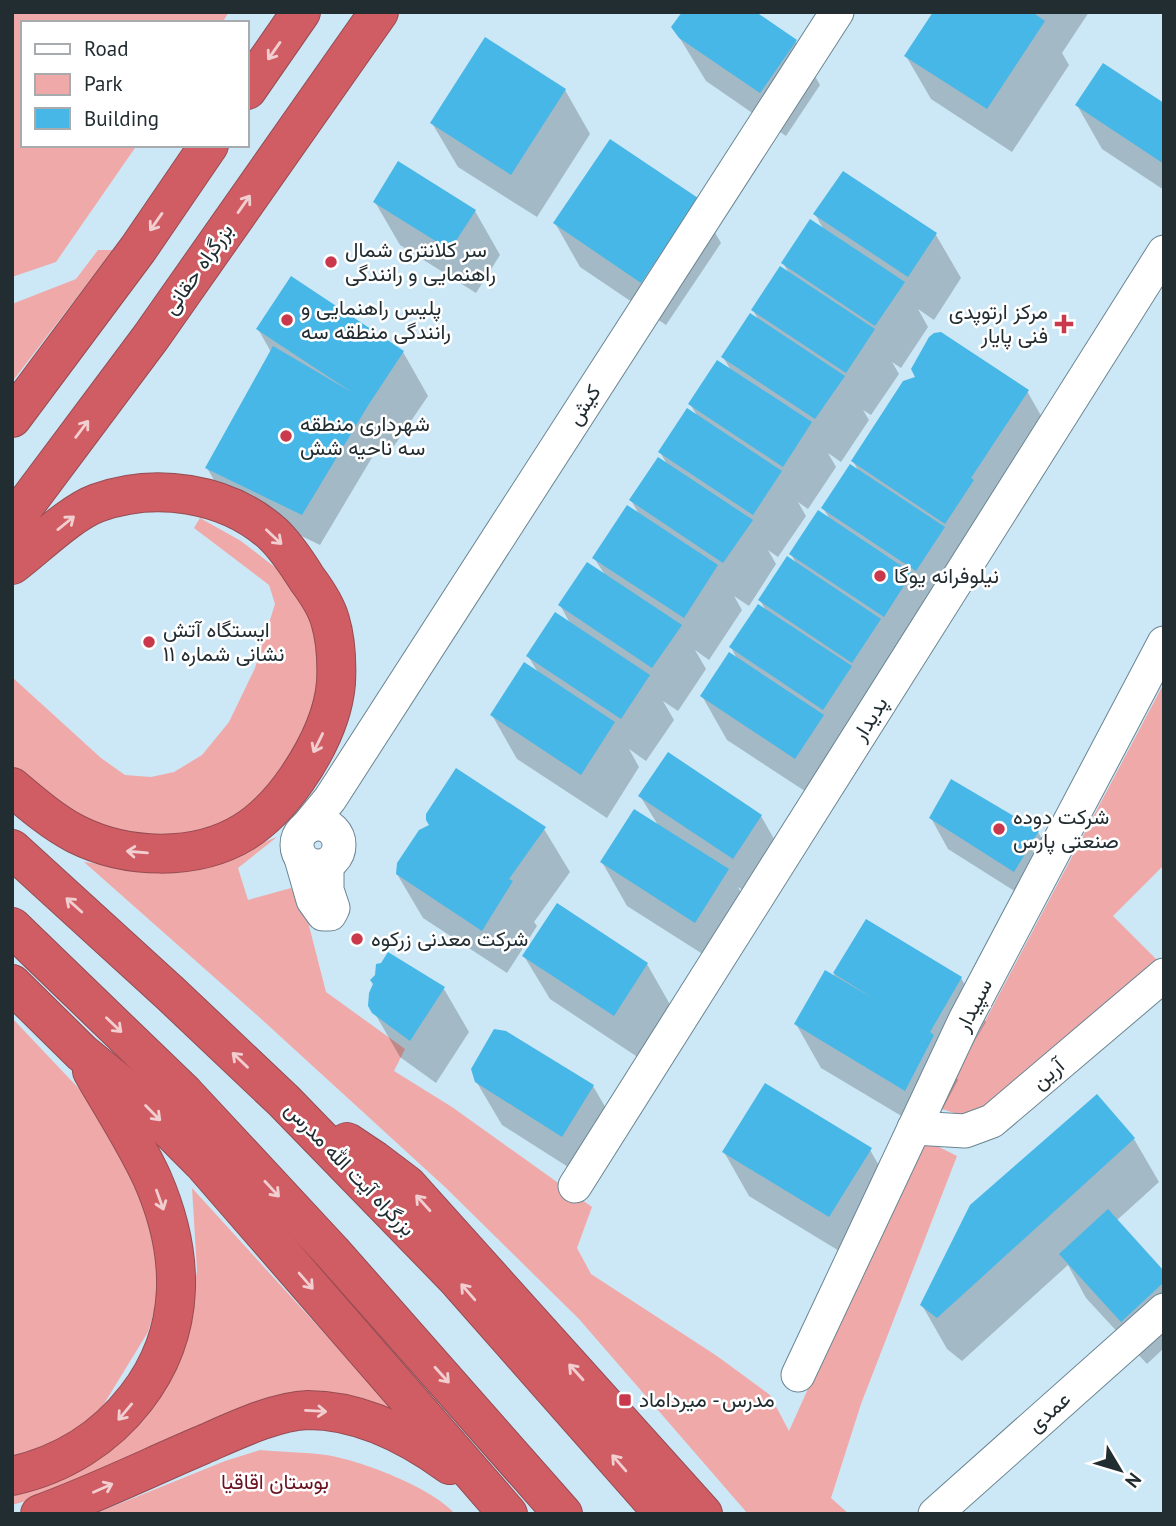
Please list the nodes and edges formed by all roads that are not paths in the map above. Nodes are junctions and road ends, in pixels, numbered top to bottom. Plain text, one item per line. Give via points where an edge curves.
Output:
1 (300, 12) edge
2 (379, 12) edge
3 (837, 12) edge
4 (248, 89) edge
5 (208, 147) edge
6 (1164, 252) edge
7 (12, 418) edge
8 (12, 523) edge
9 (12, 565) edge
10 (1164, 643) edge
11 (12, 787) edge
12 (318, 846) dead end
13 (12, 849) edge
14 (12, 927) edge
15 (48, 961) junction
16 (1164, 975) edge
17 (12, 984) edge
18 (82, 1054) junction
19 (284, 1101) junction
20 (914, 1128) junction
21 (575, 1186) dead end
22 (1164, 1310) edge
23 (797, 1375) dead end
24 (12, 1476) edge
25 (40, 1514) edge
26 (506, 1514) edge
27 (563, 1514) edge
28 (664, 1514) edge
29 (703, 1514) edge
30 (934, 1514) edge

1 -> 4 highway
8 -> 2 highway, بزرگراه حقانی via 151,337
3 - 12 street, کیش via 337,788
5 -> 7 highway
6 - 21 street, پدیدار
9 -> 11 highway via 96,503 150,492 184,492 210,500 271,532 291,554 330,620 336,673 332,711 310,761 268,814 218,844 182,852 120,850 74,833
10 - 20 street, سپیدار via 965,1020
19 -> 13 highway, بزرگراه آیت الله مدرس
14 - 15 highway
15 - 18 highway
15 -> 27 highway via 185,1094 332,1252
16 - 20 street, آرین via 992,1121 965,1130
17 - 18 highway
18 -> 24 highway via 151,1177 167,1219 177,1268 175,1312 165,1350 120,1419 58,1461
18 -> 26 highway via 141,1101 202,1163
28 -> 19 highway, بزرگراه آیت الله مدرس via 456,1278
29 -> 19 highway via 407,1185
20 - 23 street, سپیدار
22 - 30 street, عمدی
25 -> 26 highway via 237,1430 304,1410 352,1417 406,1438 449,1464

